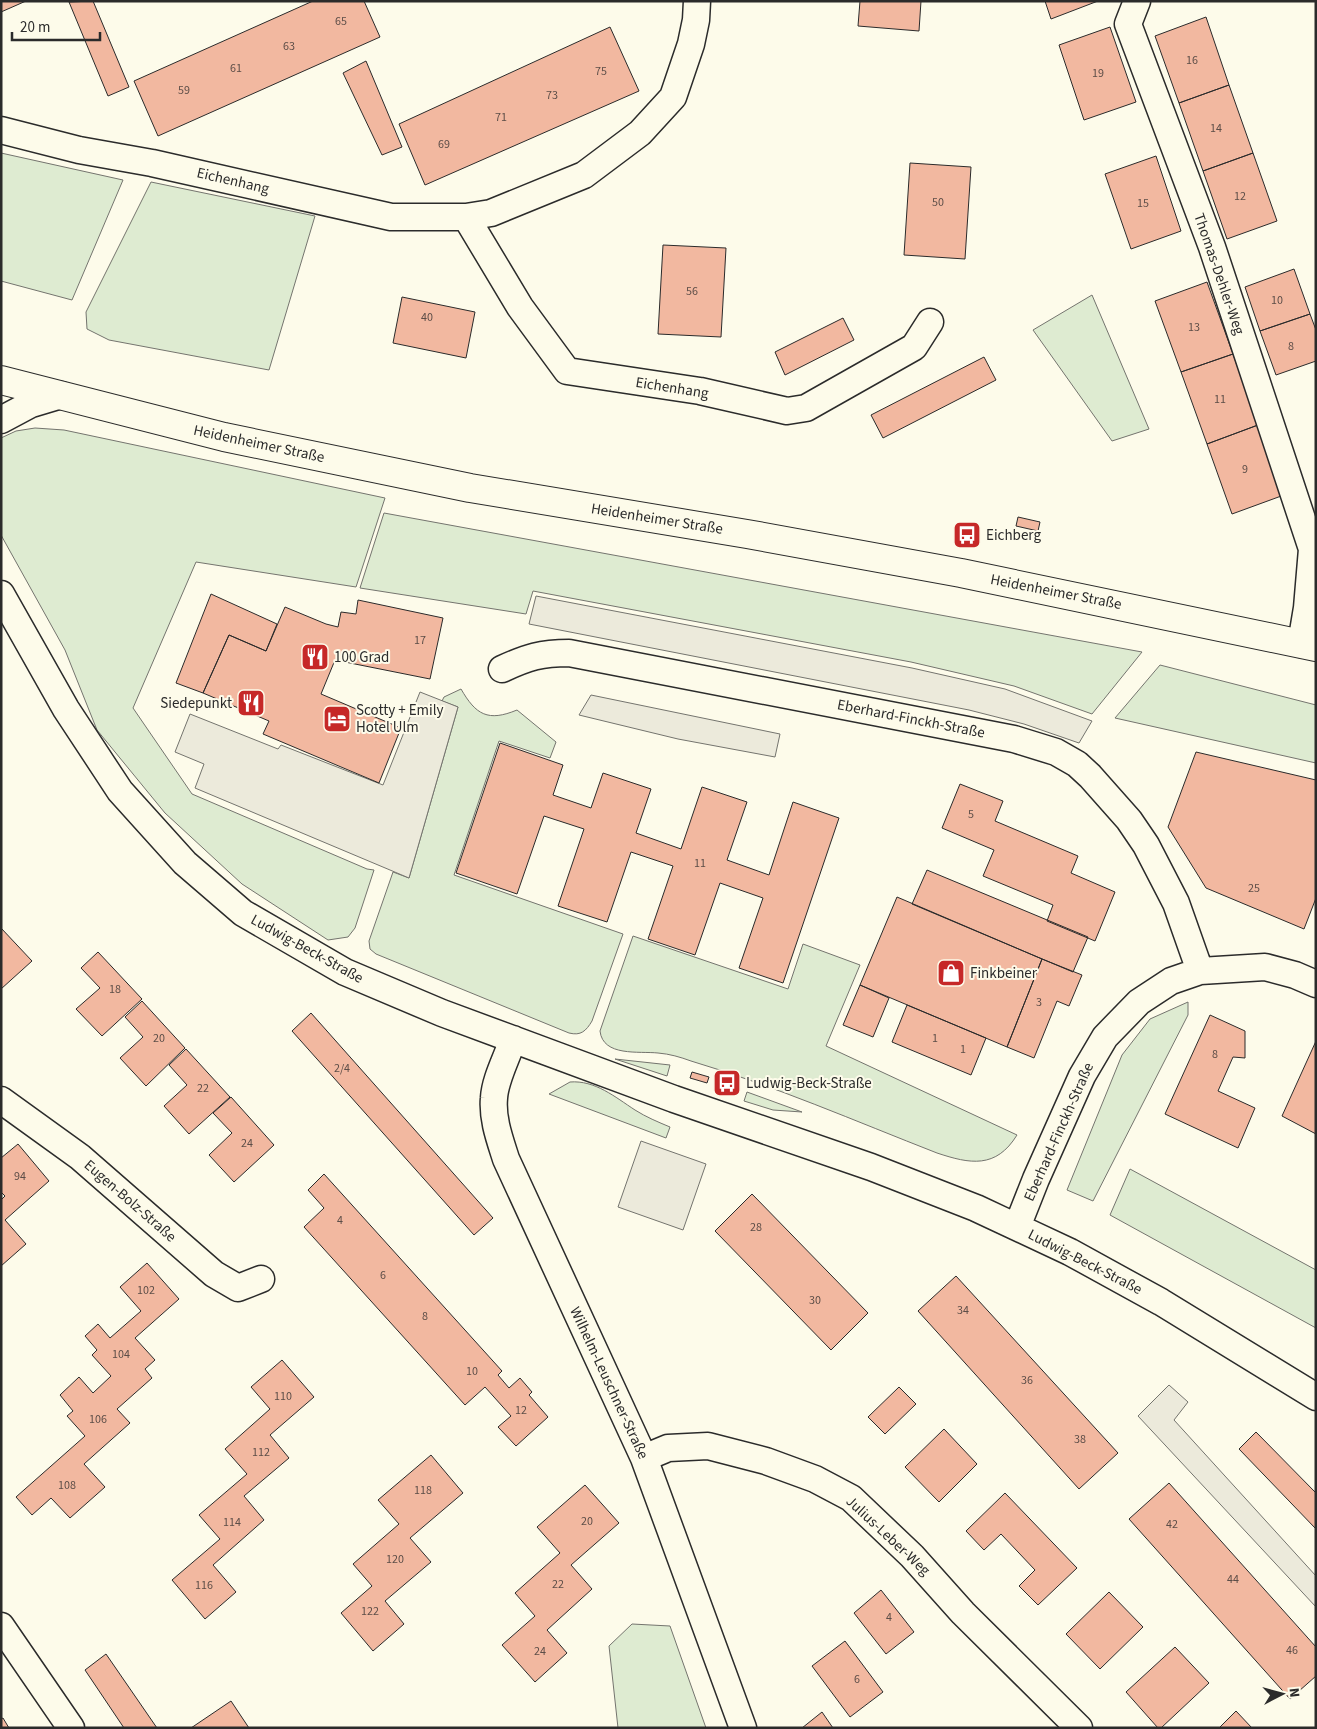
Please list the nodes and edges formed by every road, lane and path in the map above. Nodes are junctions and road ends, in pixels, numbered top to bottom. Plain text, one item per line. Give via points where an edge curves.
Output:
1 (697, 1) edge
2 (1137, 1) edge
3 (1, 130) edge
4 (466, 217) junction
5 (930, 322) dead end
6 (1, 380) edge
7 (61, 395) junction
8 (1, 420) edge
9 (1314, 549) edge
10 (1, 594) edge
11 (1308, 645) edge
12 (502, 669) dead end
13 (1200, 971) junction
14 (1316, 984) edge
15 (513, 1039) junction
16 (1, 1100) edge
17 (1018, 1227) junction
18 (261, 1279) dead end
19 (1316, 1397) edge
20 (644, 1458) junction
21 (1, 1626) edge
22 (71, 1728) edge
23 (743, 1728) edge
24 (1079, 1728) edge

1 - 4 street, Eichenhang via 691,44 673,97 640,133 584,175 491,213
2 - 9 street, Thomas-Dehler-Weg via 1128,24 1212,248
3 - 4 street, Eichenhang via 79,150 152,163 391,217
4 - 5 street, Eichenhang via 520,307 567,371 700,391 787,411 806,408 914,347
6 - 7 main road, Heidenheimer Straße
7 - 8 street via 32,404
7 - 11 main road, Heidenheimer Straße via 224,437 460,486 961,573
9 - 11 street, Thomas-Dehler-Weg via 1307,608
10 - 15 street, Ludwig-Beck-Straße via 66,709 120,791 185,864 243,913 345,972
12 - 13 street, Eberhard-Finckh-Straße via 529,657 569,653 1014,739 1056,752 1090,776 1129,820 1146,845 1176,903
13 - 14 street, Eberhard-Finckh-Straße via 1265,967 1295,974
13 - 17 street, Eberhard-Finckh-Straße via 1170,981 1139,1002 1105,1037 1082,1076
15 - 17 street, Ludwig-Beck-Straße via 880,1170
15 - 20 street, Wilhelm-Leuschner-Straße via 494,1099 500,1141 512,1175
16 - 18 street, Eugen-Bolz-Straße via 80,1157 214,1274 238,1288
17 - 19 street, Ludwig-Beck-Straße via 1161,1302
20 - 23 street, Wilhelm-Leuschner-Straße
20 - 24 street, Julius-Leber-Weg via 668,1448 708,1446 766,1460 815,1479 851,1498
21 - 22 street

